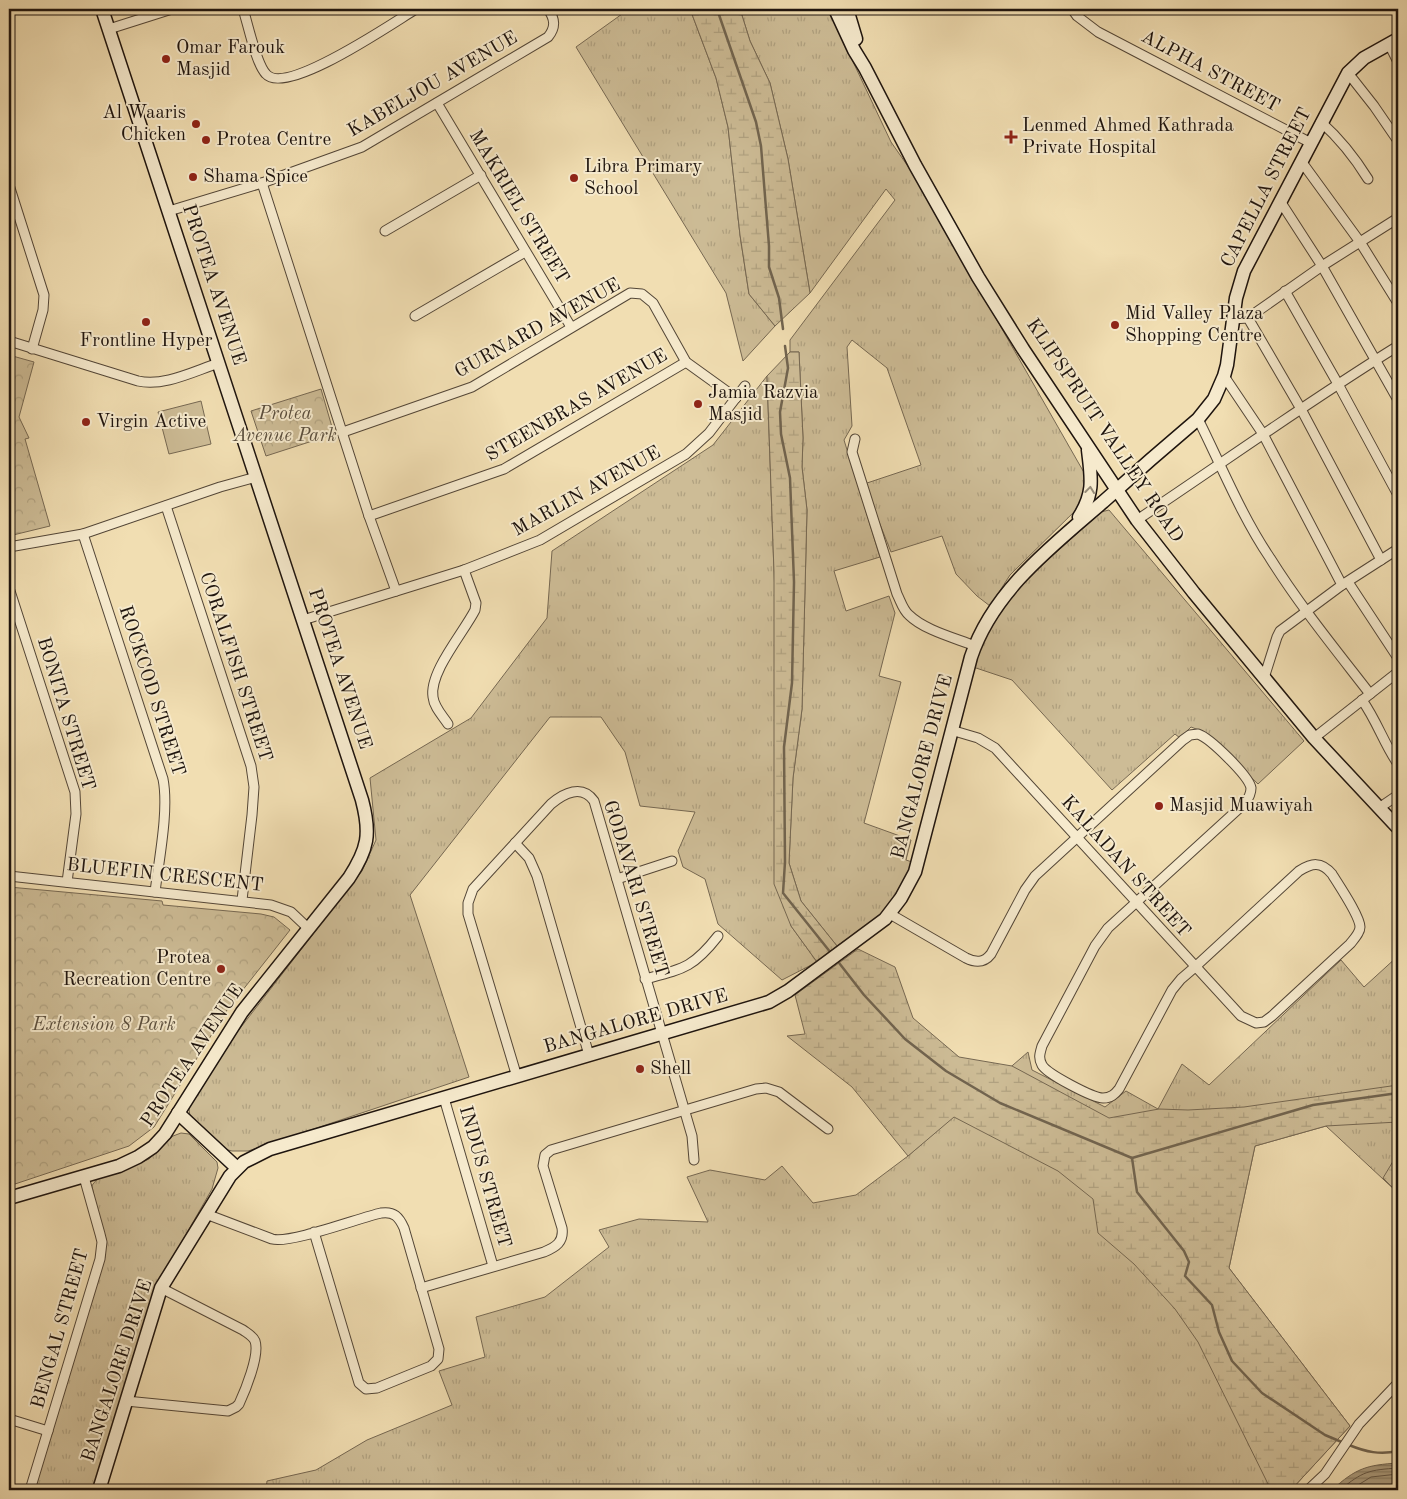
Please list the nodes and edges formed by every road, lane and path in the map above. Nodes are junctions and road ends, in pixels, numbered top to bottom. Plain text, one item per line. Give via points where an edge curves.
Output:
1 (102, 9) edge
2 (172, 9) edge
3 (243, 9) edge
4 (416, 9) edge
5 (548, 9) edge
6 (835, 9) edge
7 (847, 9) edge
8 (1072, 9) edge
9 (109, 29) junction
10 (1394, 42) edge
11 (1398, 62) edge
12 (865, 68) junction
13 (1348, 73) junction
14 (437, 103) junction
15 (1321, 122) junction
16 (1398, 142) edge
17 (1310, 143) junction
18 (1301, 161) junction
19 (481, 175) junction
20 (1368, 178) dead end
21 (262, 183) junction
22 (9, 185) edge
23 (1280, 201) junction
24 (169, 211) junction
25 (1398, 218) edge
26 (385, 232) dead end
27 (1360, 242) junction
28 (525, 252) junction
29 (1322, 266) junction
30 (1285, 291) junction
31 (1398, 303) edge
32 (415, 316) dead end
33 (1248, 318) junction
34 (1233, 319) junction
35 (572, 327) junction
36 (9, 341) edge
37 (1398, 346) edge
38 (32, 349) junction
39 (1376, 359) junction
40 (686, 362) junction
41 (219, 363) junction
42 (1224, 376) junction
43 (1338, 384) junction
44 (745, 386) dead end
45 (736, 398) junction
46 (1398, 400) edge
47 (1301, 409) junction
48 (1198, 419) junction
49 (343, 432) junction
50 (1263, 434) junction
51 (855, 439) dead end
52 (1087, 447) junction
53 (1221, 464) junction
54 (256, 477) junction
55 (1117, 489) junction
56 (1398, 495) edge
57 (166, 506) junction
58 (370, 516) junction
59 (1136, 520) junction
60 (1071, 529) junction
61 (83, 534) junction
62 (9, 547) edge
63 (1397, 554) edge
64 (1381, 560) junction
65 (464, 570) junction
66 (1345, 584) junction
67 (9, 588) edge
68 (396, 591) junction
69 (1306, 611) junction
70 (303, 620) junction
71 (975, 646) junction
72 (1398, 658) edge
73 (1397, 675) edge
74 (1264, 678) junction
75 (1370, 694) junction
76 (1362, 700) junction
77 (448, 724) dead end
78 (951, 730) junction
79 (1314, 738) junction
80 (1398, 764) edge
81 (1398, 795) edge
82 (1379, 808) junction
83 (1398, 828) edge
84 (1076, 838) junction
85 (515, 843) junction
86 (672, 861) dead end
87 (9, 874) edge
88 (617, 879) junction
89 (67, 882) junction
90 (155, 892) junction
91 (242, 900) junction
92 (1137, 903) junction
93 (890, 914) junction
94 (309, 928) junction
95 (718, 936) dead end
96 (1195, 967) junction
97 (645, 979) junction
98 (662, 1034) junction
99 (590, 1055) junction
100 (517, 1077) junction
101 (444, 1098) junction
102 (685, 1110) junction
103 (178, 1113) junction
104 (828, 1128) dead end
105 (694, 1160) dead end
106 (237, 1168) junction
107 (84, 1177) junction
108 (9, 1198) edge
109 (206, 1214) junction
110 (314, 1232) junction
111 (493, 1266) junction
112 (161, 1288) junction
113 (421, 1288) junction
114 (1398, 1383) edge
115 (126, 1401) junction
116 (9, 1418) edge
117 (48, 1431) junction
118 (30, 1490) edge
119 (99, 1490) edge
120 (1308, 1490) edge

1 - 9 street, PROTEA AVENUE
2 - 9 street
3 - 4 street via 261,68 268,76 280,79 326,63
5 - 14 street, KABELJOU AVENUE via 554,19 548,37
6 - 12 street, KLIPSPRUIT VALLEY ROAD
7 - 12 street, KLIPSPRUIT VALLEY ROAD
8 - 17 street, ALPHA STREET via 1098,32
9 - 24 street, PROTEA AVENUE
10 - 11 street
10 - 13 street, CAPELLA STREET via 1364,58
12 - 52 street, KLIPSPRUIT VALLEY ROAD via 978,276
13 - 15 street, CAPELLA STREET
13 - 16 street
14 - 19 street, MAKRIEL STREET
14 - 21 street, KABELJOU AVENUE via 362,147
15 - 17 street, CAPELLA STREET
15 - 20 street via 1334,133
17 - 18 street, CAPELLA STREET
18 - 23 street, CAPELLA STREET
18 - 27 street
19 - 26 street
19 - 28 street, MAKRIEL STREET
21 - 24 street, KABELJOU AVENUE
21 - 49 street
22 - 38 street via 44,295
23 - 29 street
23 - 34 street, CAPELLA STREET via 1244,270
24 - 41 street, PROTEA AVENUE
25 - 27 street
27 - 29 street
27 - 31 street
28 - 32 street
28 - 35 street, MAKRIEL STREET
29 - 30 street
29 - 39 street
30 - 33 street
30 - 43 street
33 - 34 street
33 - 47 street
34 - 42 street, CAPELLA STREET
35 - 40 street, GURNARD AVENUE via 630,293 642,294 653,303
35 - 49 street, GURNARD AVENUE via 462,391
36 - 38 street
37 - 39 street
38 - 41 street via 150,383
39 - 43 street
39 - 46 street
40 - 45 street, GURNARD AVENUE
40 - 58 street, STEENBRAS AVENUE via 504,469
41 - 54 street, PROTEA AVENUE
42 - 48 street, CAPELLA STREET via 1214,399
42 - 50 street
43 - 47 street
43 - 56 street
44 - 45 street, MARLIN AVENUE
45 - 65 street, MARLIN AVENUE via 702,440 670,465 540,540
47 - 50 street
47 - 64 street
48 - 53 street
48 - 55 street, CAPELLA STREET
49 - 58 street
50 - 53 street
50 - 66 street
51 - 71 street via 852,452 903,608 924,625
52 - 55 street, KLIPSPRUIT VALLEY ROAD
60 -> 52 street via 1087,505 1091,491
53 - 59 street
53 - 69 street via 1248,521
54 - 57 street
54 - 70 street, PROTEA AVENUE
55 - 59 street, KLIPSPRUIT VALLEY ROAD
55 - 60 street, BANGALORE DRIVE
57 - 61 street
57 - 91 street, CORALFISH STREET via 251,766 254,787
58 - 68 street
59 - 74 street, KLIPSPRUIT VALLEY ROAD
60 - 71 street, BANGALORE DRIVE via 1006,593
61 - 62 street
61 - 90 street, ROCKCOD STREET via 163,779 164,812
63 - 64 street
64 - 66 street
65 - 68 street, MARLIN AVENUE
65 - 77 street via 476,602 475,610 441,667 432,692 435,704
66 - 69 street
66 - 72 street
67 - 89 street, BONITA STREET via 75,792 76,814
68 - 70 street, MARLIN AVENUE
69 - 74 street via 1280,631
69 - 75 street
70 - 94 street, PROTEA AVENUE via 368,825 359,862
71 - 78 street, BANGALORE DRIVE
73 - 75 street
74 - 79 street, KLIPSPRUIT VALLEY ROAD
75 - 76 street
76 - 79 street
76 - 80 street
78 - 84 street, KALADAN STREET via 978,738 995,748
78 - 93 street, BANGALORE DRIVE via 915,872
79 - 82 street, KLIPSPRUIT VALLEY ROAD
81 - 82 street
82 - 83 street, KLIPSPRUIT VALLEY ROAD
84 - 92 street, KALADAN STREET
84 - 92 street via 1190,735 1202,735 1241,772 1251,787 1245,803
84 - 93 street via 1030,883 991,954 984,960 977,962 966,958
85 - 88 street, GODAVARI STREET via 558,799 572,792 585,792 594,801
85 - 99 street via 529,858 537,876
85 - 100 street, GODAVARI STREET via 473,890 468,914
86 - 88 street
87 - 89 street, BLUEFIN CRESCENT
88 - 97 street, GODAVARI STREET
89 - 90 street, BLUEFIN CRESCENT
90 - 91 street, BLUEFIN CRESCENT
91 - 94 street, BLUEFIN CRESCENT via 286,909
92 - 96 street, KALADAN STREET
92 - 96 street via 1108,928 1095,946 1042,1046 1039,1058 1044,1068 1095,1097 1105,1098 1114,1094 1172,990
93 - 98 street, BANGALORE DRIVE via 779,997
94 - 103 street, PROTEA AVENUE via 236,1020
95 - 97 street via 692,964
96 - 96 street, KALADAN STREET via 1247,1020 1260,1023 1272,1016 1350,944 1360,927 1332,874 1323,866 1312,864 1299,871
97 - 98 street, GODAVARI STREET
98 - 99 street, BANGALORE DRIVE
98 - 102 street, GODAVARI STREET
99 - 100 street, BANGALORE DRIVE
100 - 101 street, BANGALORE DRIVE
101 - 106 street, BANGALORE DRIVE via 270,1149 249,1158
101 - 111 street, INDUS STREET
102 - 104 street via 766,1088 780,1092
102 - 105 street, GODAVARI STREET via 694,1143
102 - 111 street via 548,1152 543,1166 562,1228 561,1241 552,1249
103 - 106 street
103 - 107 street, PROTEA AVENUE via 165,1134 147,1152 119,1166
106 - 109 street, BANGALORE DRIVE
107 - 108 street, PROTEA AVENUE
107 - 117 street, BENGAL STREET via 100,1234 101,1250
109 - 110 street via 276,1240
109 - 112 street, BANGALORE DRIVE
110 - 113 street via 381,1212 395,1214 404,1228
110 - 113 street via 356,1377 362,1386 377,1388 424,1370 438,1359 439,1349
111 - 113 street
112 - 115 street, BANGALORE DRIVE
112 - 115 street via 252,1336 255,1346 251,1372 239,1404 228,1411
114 - 120 street via 1359,1424 1325,1474
115 - 119 street, BANGALORE DRIVE
116 - 117 street
117 - 118 street, BENGAL STREET

